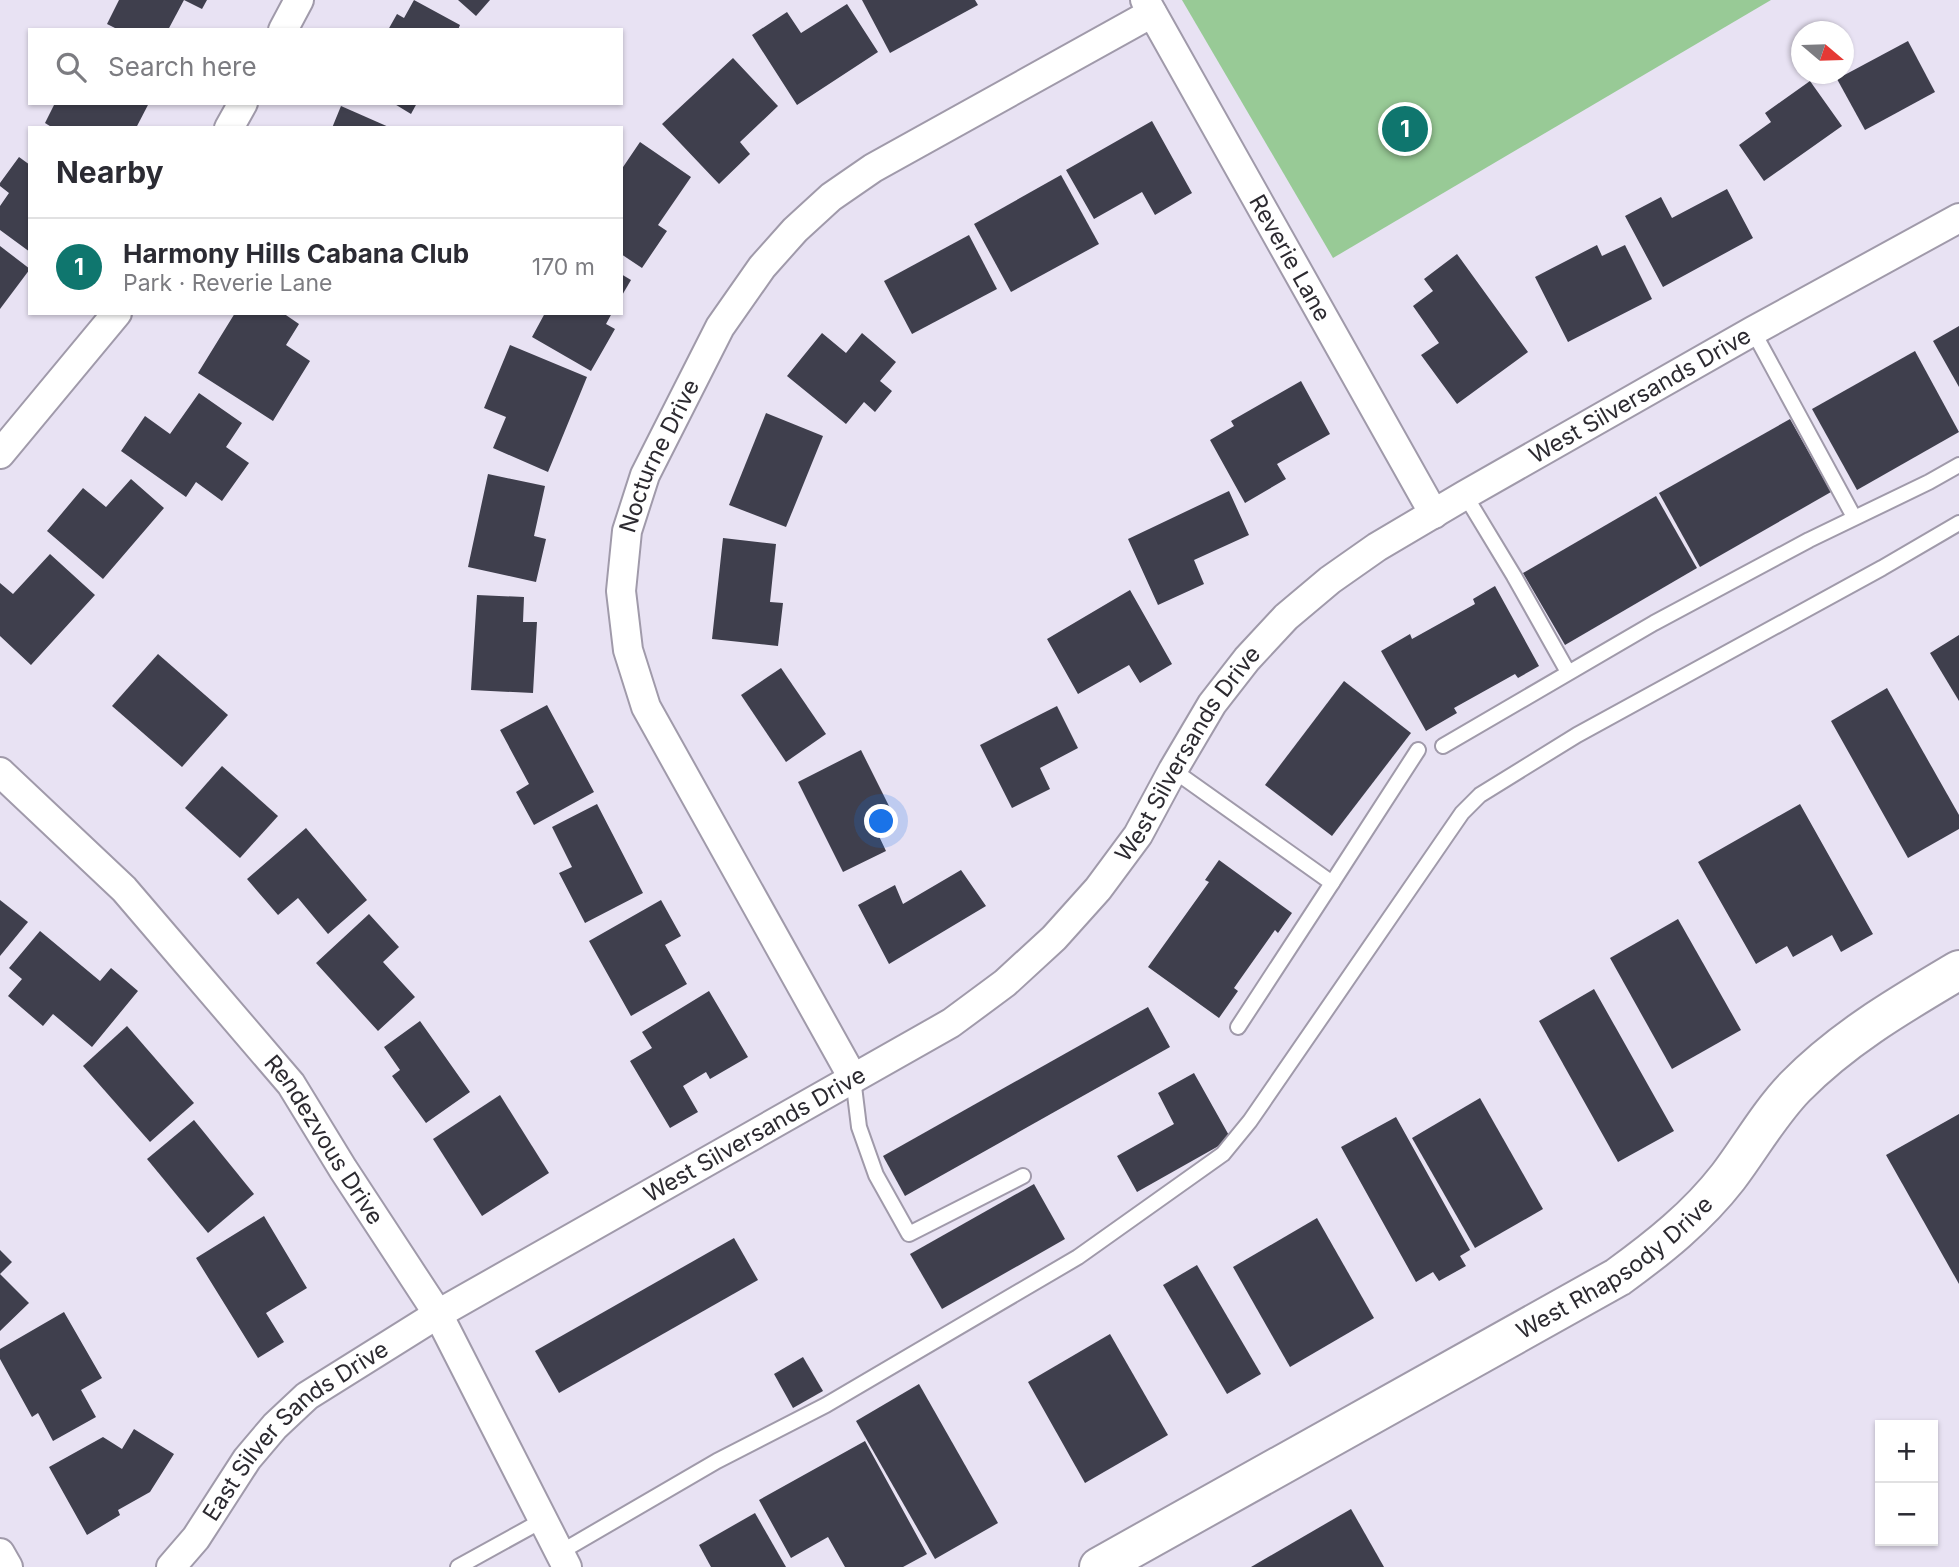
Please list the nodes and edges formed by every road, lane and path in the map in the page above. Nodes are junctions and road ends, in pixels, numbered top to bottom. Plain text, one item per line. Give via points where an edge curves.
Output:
1 (299, 0) edge
2 (1148, 6) edge
3 (284, 28) edge
4 (242, 105) edge
5 (230, 126) edge
6 (1959, 218) edge
7 (115, 315) edge
8 (1753, 331) junction
9 (0, 454) edge
10 (1959, 465) edge
11 (1465, 495) junction
12 (1434, 514) junction
13 (1854, 517) junction
14 (1959, 523) edge
15 (1568, 672) junction
16 (1443, 746) dead end
17 (1418, 750) dead end
18 (1173, 770) junction
19 (0, 772) edge
20 (1332, 883) junction
21 (1959, 971) edge
22 (1238, 1027) dead end
23 (853, 1078) junction
24 (1023, 1176) dead end
25 (438, 1314) junction
26 (543, 1520) junction
27 (0, 1553) edge
28 (563, 1560) edge
29 (8, 1567) edge
30 (171, 1567) edge
31 (458, 1567) edge
32 (1098, 1567) edge

1 - 3 street
2 - 12 street, Reverie Lane
2 - 23 street, Nocturne Drive via 873,168 795,230 720,327 645,475 627,531 621,591 628,650 646,707
4 - 5 street
6 - 8 street, West Silversands Drive
7 - 9 street
8 - 11 street, West Silversands Drive
8 - 13 lane
10 - 13 lane
11 - 12 street, West Silversands Drive
11 - 15 lane
12 - 18 street, West Silversands Drive via 1377,547 1286,617 1212,704
13 - 15 lane
14 - 28 lane via 1577,734 1480,794 1462,813 1223,1154 1078,1257 826,1405 718,1461
15 - 16 lane
17 - 20 lane
18 - 20 lane
18 - 23 street, West Silversands Drive via 1138,835 1054,939 951,1023
19 - 25 street, Rendezvous Drive via 124,889 291,1084
20 - 22 lane
21 - 32 street, West Rhapsody Drive via 1863,1028 1821,1062 1792,1090 1694,1215 1618,1277
23 - 24 lane via 859,1126 876,1175 909,1234
23 - 25 street, West Silversands Drive
25 - 26 street, Rendezvous Drive
25 - 30 street, East Silver Sands Drive via 307,1396 275,1426
26 - 28 street, Rendezvous Drive
26 - 31 lane
27 - 29 street

